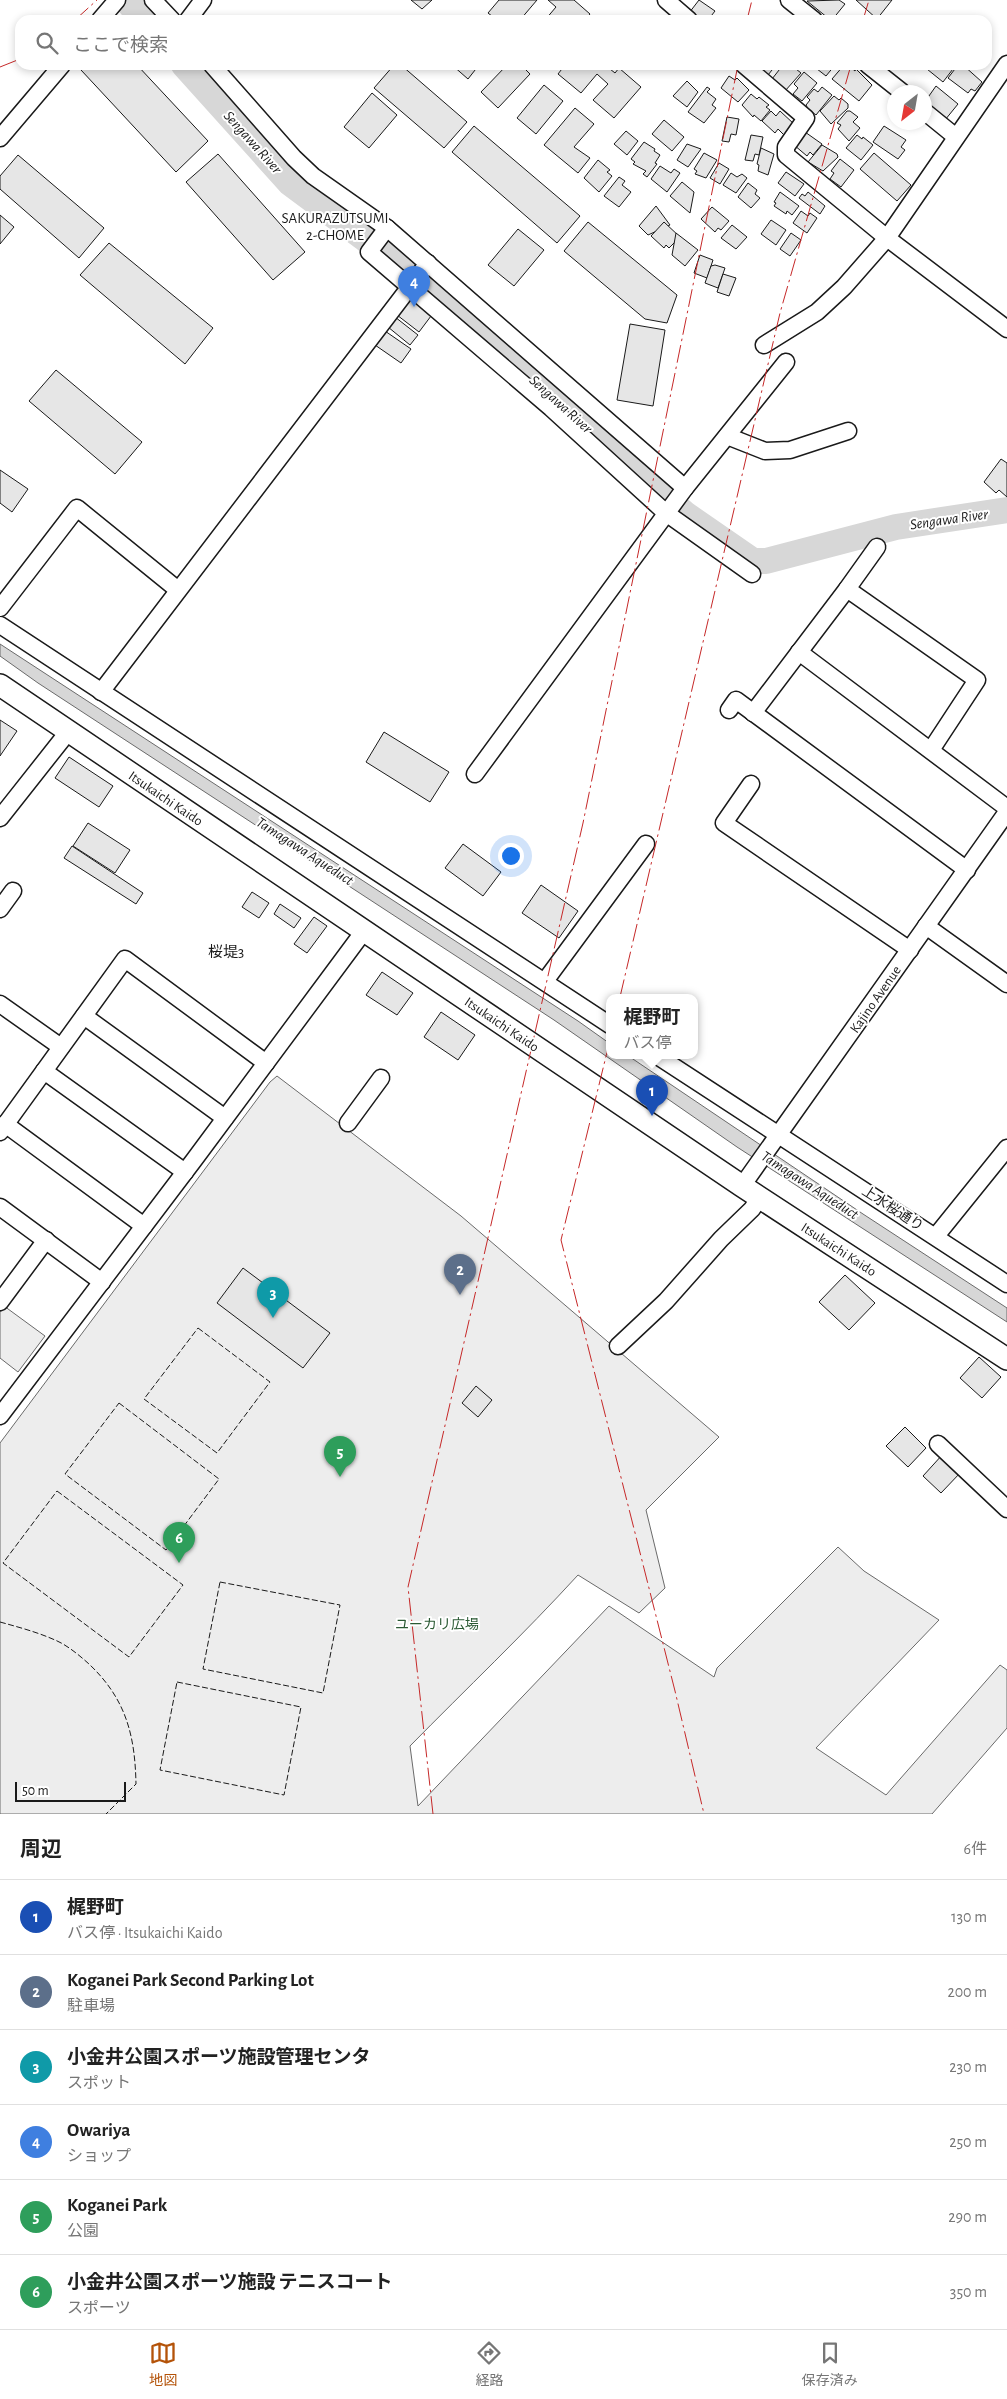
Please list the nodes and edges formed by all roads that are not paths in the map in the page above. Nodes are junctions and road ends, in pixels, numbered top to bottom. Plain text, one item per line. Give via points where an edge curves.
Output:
1 (153, 0) edge
2 (203, 0) edge
3 (666, 0) edge
4 (789, 0) edge
5 (115, 2) edge
6 (104, 15) edge
7 (167, 15) edge
8 (192, 15) edge
9 (682, 15) edge
10 (808, 15) edge
11 (1007, 64) edge
12 (58, 70) edge
13 (216, 70) edge
14 (750, 70) edge
15 (874, 70) edge
16 (893, 85) edge
17 (932, 118) edge
18 (956, 137) junction
19 (0, 138) edge
20 (387, 228) junction
21 (887, 238) junction
22 (428, 263) junction
23 (408, 287) junction
24 (1007, 329) edge
25 (764, 345) dead end
26 (786, 362) dead end
27 (848, 431) dead end
28 (727, 436) junction
29 (683, 491) junction
30 (666, 513) junction
31 (877, 547) dead end
32 (752, 574) dead end
33 (847, 588) junction
34 (178, 590) junction
35 (0, 608) edge
36 (0, 625) edge
37 (799, 652) junction
38 (0, 685) edge
39 (101, 692) junction
40 (729, 710) dead end
41 (752, 713) junction
42 (68, 732) junction
43 (931, 750) junction
44 (475, 774) dead end
45 (751, 784) dead end
46 (1007, 808) edge
47 (1007, 812) edge
48 (0, 818) edge
49 (646, 844) dead end
50 (967, 870) junction
51 (13, 891) dead end
52 (0, 909) edge
53 (926, 926) junction
54 (364, 931) junction
55 (910, 950) junction
56 (545, 981) junction
57 (1007, 984) edge
58 (0, 1004) edge
59 (84, 1016) junction
60 (606, 1022) edge
61 (61, 1047) junction
62 (662, 1059) edge
63 (266, 1063) junction
64 (44, 1071) junction
65 (381, 1078) dead end
66 (225, 1118) junction
67 (348, 1123) dead end
68 (3, 1128) edge
69 (776, 1137) junction
70 (1007, 1148) edge
71 (184, 1172) junction
72 (751, 1192) junction
73 (0, 1207) edge
74 (144, 1226) junction
75 (936, 1236) junction
76 (46, 1240) junction
77 (102, 1282) junction
78 (1007, 1284) edge
79 (2, 1296) edge
80 (618, 1346) dead end
81 (1007, 1359) edge
82 (0, 1416) edge
83 (938, 1444) dead end
84 (1007, 1509) edge

1 - 7 street
2 - 8 street
3 - 9 street
4 - 10 street
5 - 6 street
11 - 18 street
12 - 19 street
13 - 20 street via 313,176
14 - 21 street via 806,118 786,147 786,155
15 - 16 street
17 - 18 street
18 - 21 street
20 - 22 street
20 - 23 street via 369,252
21 - 24 street
21 - 25 street via 844,288 817,312
22 - 23 street
22 - 29 street
23 - 30 street via 551,408
23 - 34 street
26 - 28 street
27 - 28 street via 790,450 765,450
28 - 29 street
29 - 30 street
30 - 32 street
30 - 44 street
31 - 33 street
33 - 37 street
33 - 43 street via 977,680
34 - 35 street via 77,508
34 - 39 street
36 - 39 street
37 - 41 street
37 - 43 street
38 - 42 main road, Itsukaichi Kaido
39 - 56 street
40 - 41 street via 736,700
41 - 50 street
42 - 48 street
42 - 54 main road, Itsukaichi Kaido
43 - 46 street
45 - 55 street via 724,823
47 - 50 street, Kajino Avenue
49 - 56 street
50 - 53 street, Kajino Avenue
51 - 52 street
53 - 55 street, Kajino Avenue
53 - 57 street
54 - 63 street
54 - 72 main road, Itsukaichi Kaido
55 - 69 street, Kajino Avenue
56 - 60 street
58 - 61 street
59 - 61 street
59 - 63 street via 125,959
59 - 66 street
61 - 64 street
62 - 69 street, 上水桜通り
63 - 66 street
64 - 68 street
64 - 71 street
65 - 67 street
66 - 71 street
68 - 74 street
69 - 72 street, Kajino Avenue via 755,1167
69 - 75 street, 上水桜通り
70 - 75 street
71 - 74 street
72 - 80 street, Kajino Avenue via 752,1209 666,1301
72 - 81 main road, Itsukaichi Kaido
73 - 76 street
74 - 77 street
75 - 78 street, 上水桜通り
76 - 77 street
76 - 79 street
77 - 82 street
83 - 84 street

